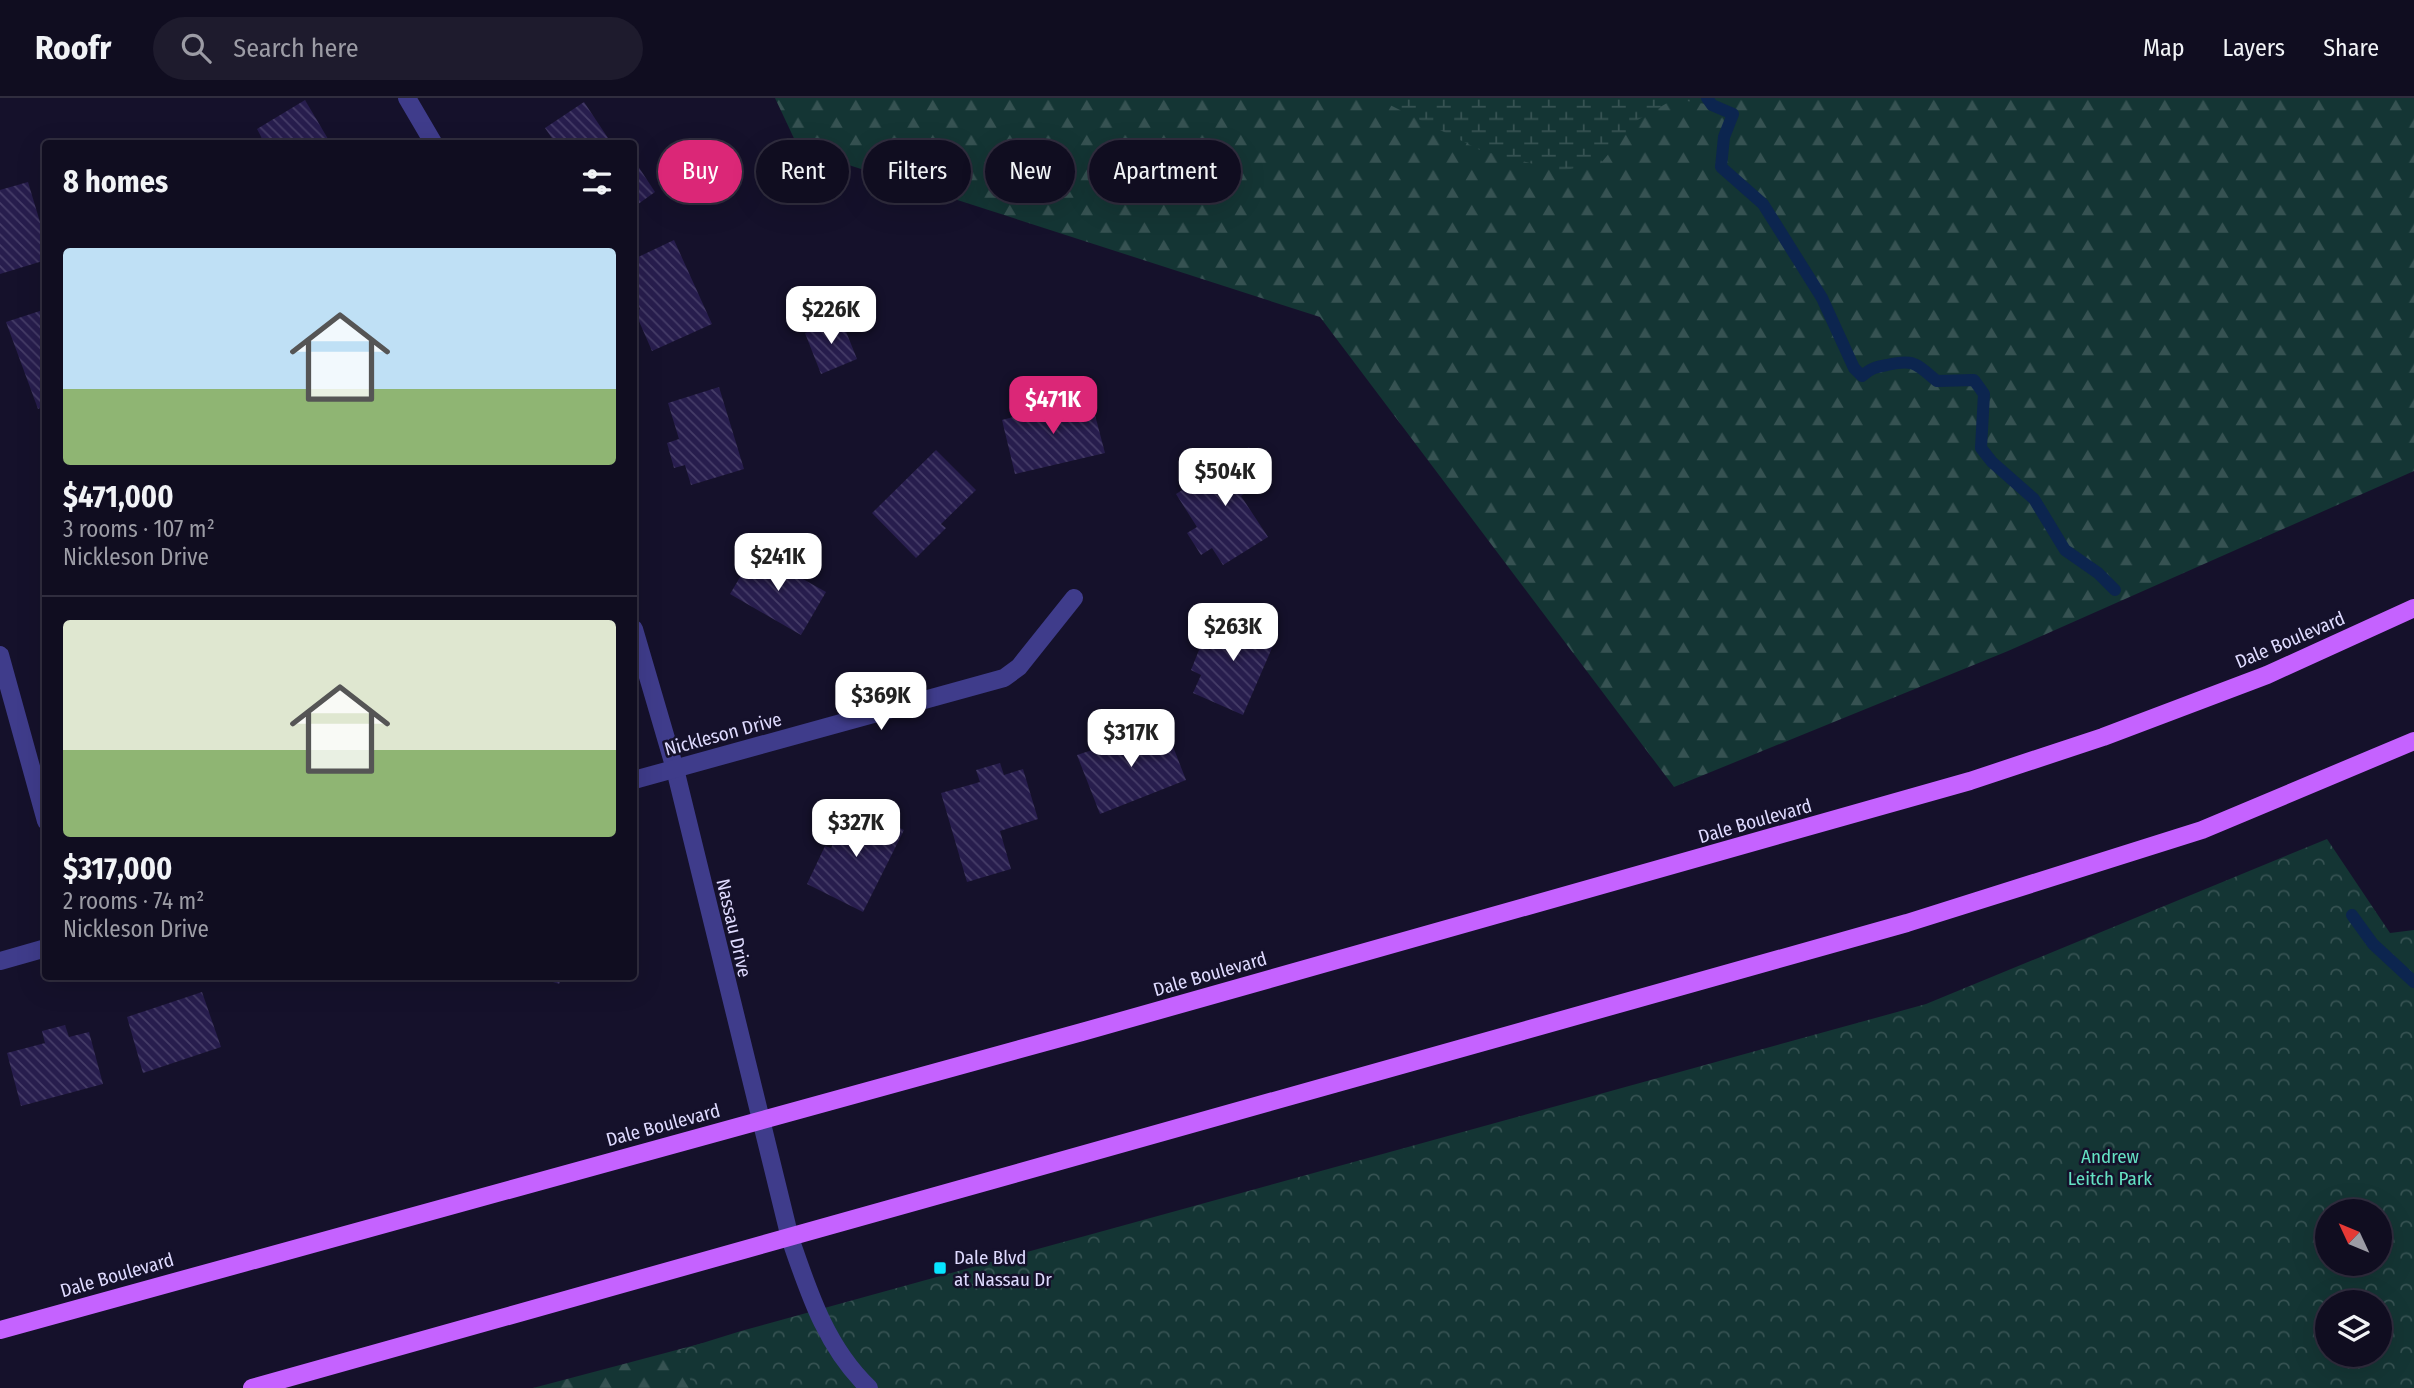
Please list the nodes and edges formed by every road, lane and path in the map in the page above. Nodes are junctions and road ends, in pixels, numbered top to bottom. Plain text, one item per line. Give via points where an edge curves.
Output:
1 (407, 98) edge
2 (432, 140) edge
3 (1074, 597) dead end
4 (2414, 608) edge
5 (637, 639) edge
6 (0, 655) edge
7 (2414, 741) edge
8 (675, 769) junction
9 (637, 779) edge
10 (42, 807) edge
11 (42, 949) edge
12 (0, 961) edge
13 (760, 1120) junction
14 (790, 1238) junction
15 (0, 1329) edge
16 (252, 1388) edge
17 (869, 1388) edge

1 - 2 street
3 - 8 street, Nickleson Drive via 1019,667 1004,678
4 - 13 main road, Dale Boulevard via 2254,679 2103,737 1970,781
5 - 8 street, Nassau Drive
6 - 10 street
7 - 14 main road via 2202,830 1907,923
8 - 9 street, Nickleson Drive
8 - 13 street, Nassau Drive
11 - 12 street
13 - 14 street, Nassau Drive
13 - 15 main road, Dale Boulevard
14 - 16 main road
14 - 17 street, Nassau Drive via 830,1339

